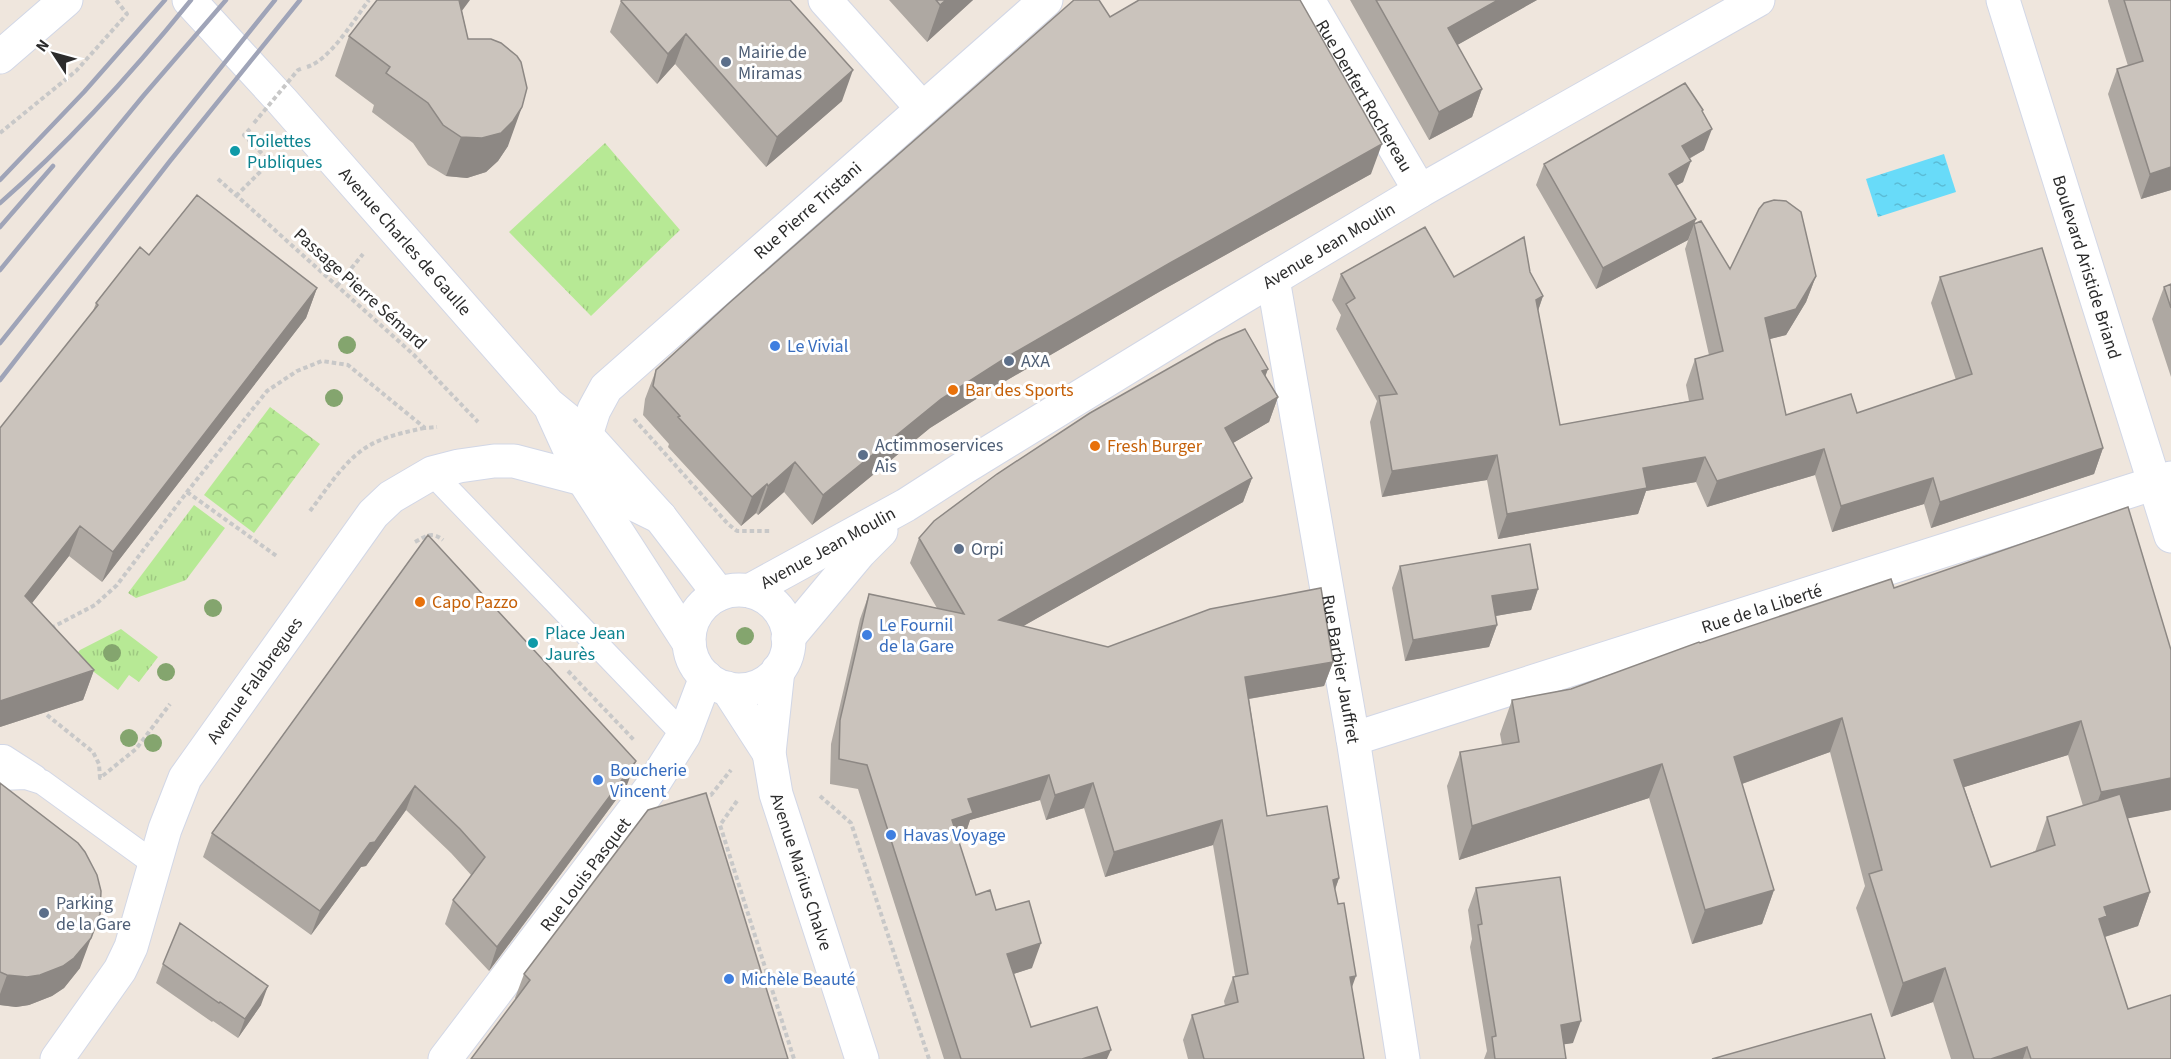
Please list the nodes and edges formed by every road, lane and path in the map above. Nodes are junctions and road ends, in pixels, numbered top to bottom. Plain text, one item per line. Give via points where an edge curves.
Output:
1 (66, 0) edge
2 (116, 0) edge
3 (189, 0) edge
4 (369, 0) edge
5 (825, 0) edge
6 (1046, 0) edge
7 (1308, 0) edge
8 (1758, 0) edge
9 (2003, 0) edge
10 (0, 57) edge
11 (922, 108) junction
12 (254, 123) dead end
13 (250, 129) dead end
14 (0, 133) edge
15 (218, 179) dead end
16 (1420, 191) junction
17 (236, 196) junction
18 (1273, 279) junction
19 (606, 388) junction
20 (548, 404) junction
21 (468, 425) dead end
22 (447, 427) dead end
23 (425, 428) junction
24 (586, 435) junction
25 (432, 473) junction
26 (583, 479) junction
27 (2163, 480) edge
28 (187, 492) junction
29 (906, 506) junction
30 (310, 511) dead end
31 (660, 517) junction
32 (773, 531) dead end
33 (2171, 537) edge
34 (415, 542) dead end
35 (446, 543) dead end
36 (278, 557) dead end
37 (734, 592) junction
38 (50, 629) edge
39 (789, 638) junction
40 (689, 643) junction
41 (778, 670) junction
42 (717, 682) junction
43 (170, 704) dead end
44 (47, 715) edge
45 (684, 735) junction
46 (1353, 739) junction
47 (769, 753) junction
48 (0, 757) edge
49 (0, 778) edge
50 (42, 782) junction
51 (155, 864) junction
52 (57, 1059) edge
53 (445, 1059) edge
54 (794, 1059) edge
55 (862, 1059) edge
56 (929, 1059) edge
57 (1403, 1059) edge

1 - 10 street
2 - 14 path via 127,14 75,71
3 - 20 street, Avenue Charles de Gaulle
4 - 12 path, bridge via 326,55 298,70
5 - 11 street
6 - 11 street, Rue Pierre Tristani
7 - 16 street, Rue Denfert Rochereau
8 - 16 street, Avenue Jean Moulin
9 - 27 street, Boulevard Aristide Briand
11 - 19 street, Rue Pierre Tristani
13 - 17 path via 244,135 270,162
15 - 17 path, Passage Pierre Sémard
16 - 18 street, Avenue Jean Moulin
17 - 21 path, Passage Pierre Sémard via 414,355 479,424
18 - 29 street, Avenue Jean Moulin
18 - 46 street, Rue Barbier Jauffret
19 - 24 street, Rue Pierre Tristani
19 - 32 path via 728,524 737,531
20 - 24 street
20 - 26 street
22 - 23 path
23 - 28 path via 348,364 322,361 297,371 267,391
23 - 30 path via 371,444 352,457
24 - 31 street
25 - 26 street, Avenue Falabregues via 459,466 514,461
25 - 45 lane
25 - 51 street, Avenue Falabregues via 391,497 373,514 185,777
26 - 31 street
26 - 40 street
27 - 33 street, Boulevard Aristide Briand
27 - 46 street, Rue de la Liberté
28 - 36 path
28 - 38 path via 117,585 95,604
29 - 37 street, Avenue Jean Moulin
29 - 39 street, Avenue Jean Moulin via 860,552
31 - 37 street
34 - 35 path via 428,534
37 - 39 street via 765,596 786,622
37 - 40 street via 706,602 690,628
39 - 41 street
40 - 42 street via 693,658
41 - 42 street via 768,680 742,690
41 - 47 street, Avenue Marius Chalve
42 - 45 street, Rue Louis Pasquet
42 - 47 street, Avenue Marius Chalve
43 - 44 path via 136,749 100,778 93,752
45 - 53 street, Rue Louis Pasquet via 650,789
46 - 57 street, Rue Barbier Jauffret
47 - 54 path via 720,825
47 - 55 street, Avenue Marius Chalve via 776,794
47 - 56 path via 851,823
48 - 50 lane
49 - 50 lane via 26,777
50 - 51 lane
51 - 52 street, Avenue Falabregues via 120,970

